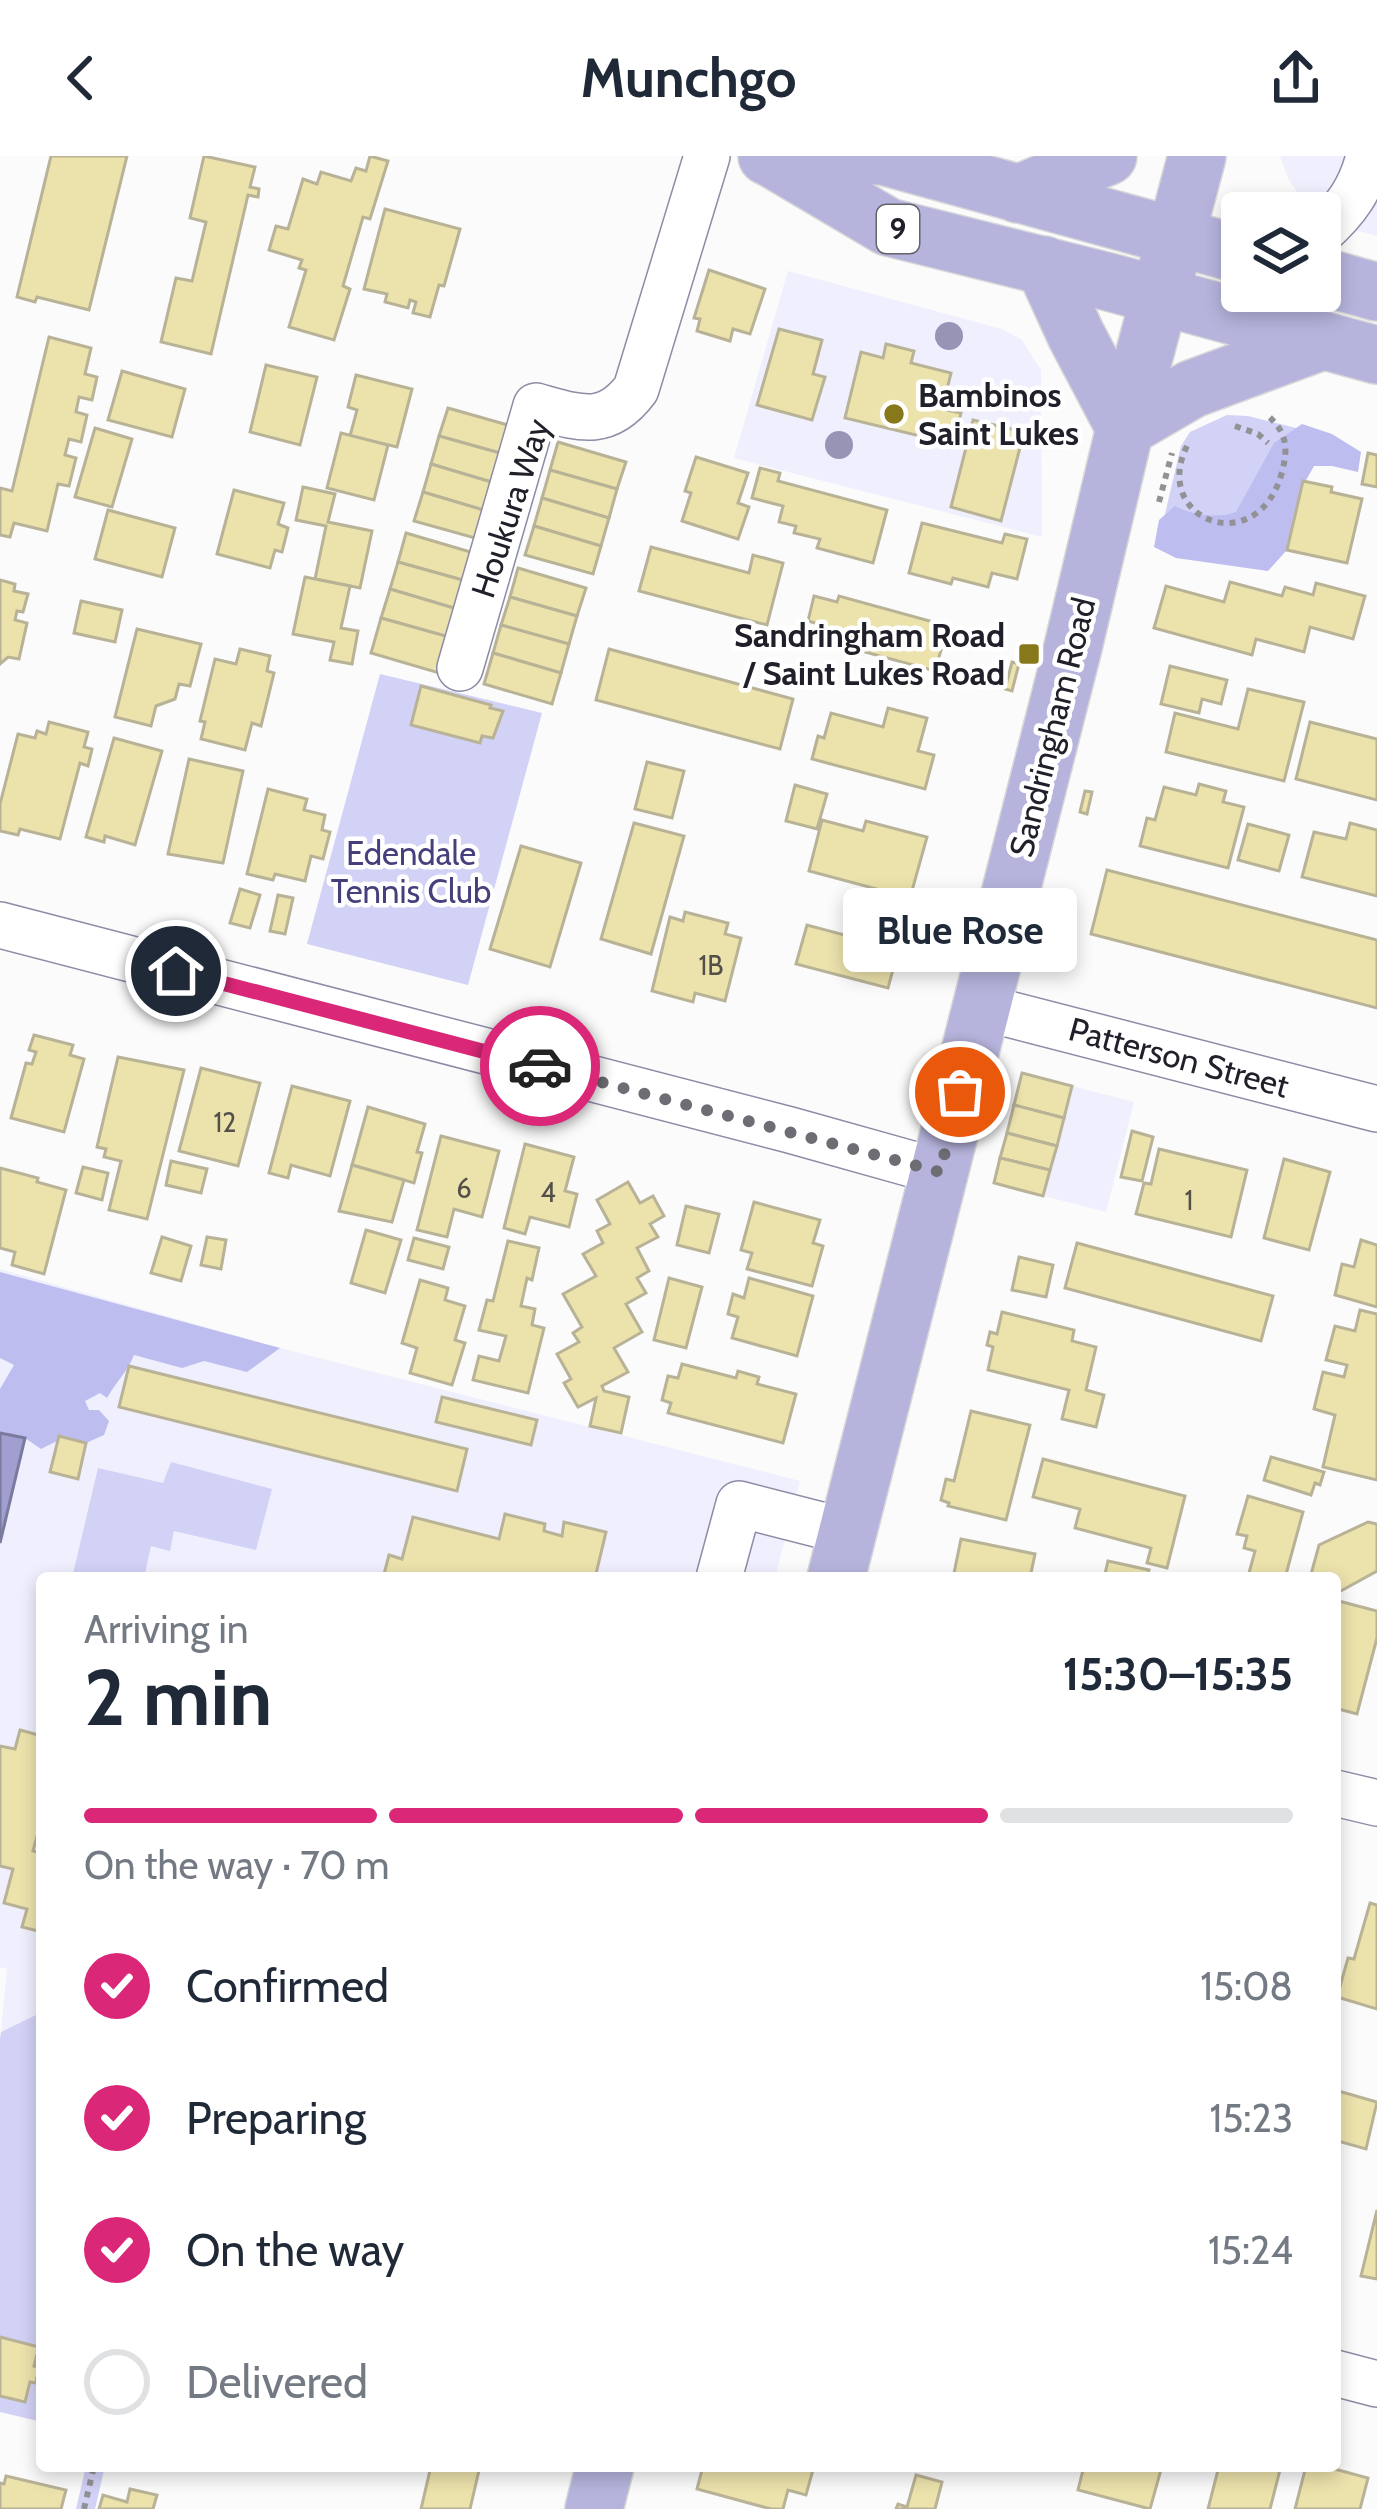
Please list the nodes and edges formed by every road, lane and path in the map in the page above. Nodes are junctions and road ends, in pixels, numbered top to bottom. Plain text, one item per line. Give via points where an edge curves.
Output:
1 (706, 156) edge
2 (767, 156) edge
3 (1108, 156) edge
4 (1197, 156) edge
5 (1370, 156) edge
6 (1018, 194) junction
7 (1341, 213) edge
8 (1175, 236) junction
9 (1221, 249) edge
10 (1044, 265) junction
11 (1341, 282) edge
12 (1377, 292) edge
13 (1160, 296) junction
14 (1322, 341) junction
15 (1377, 355) edge
16 (1251, 406) dead end
17 (1232, 425) dead end
18 (1125, 428) junction
19 (1191, 440) dead end
20 (1268, 443) dead end
21 (460, 668) dead end
22 (0, 925) edge
23 (981, 1007) junction
24 (1377, 1109) edge
25 (940, 1172) junction
26 (842, 1555) edge
27 (721, 1572) edge
28 (1341, 1794) edge
29 (1377, 1804) edge
30 (1341, 2375) edge
31 (1377, 2384) edge
32 (93, 2472) edge
33 (603, 2472) edge
34 (84, 2509) edge
35 (594, 2509) edge

1 - 21 street, Houkura Way via 636,389 620,410 584,419 536,406
2 - 6 main road, 9 via 883,157
2 - 10 main road, 9 via 888,227
3 - 6 main road
4 - 8 main road, Sandringham Road
5 - 7 street
6 - 8 main road, 9
8 - 9 main road, 9
8 - 13 main road, Sandringham Road
10 - 13 main road, 9
10 - 18 main road
11 - 12 main road
13 - 14 main road, 9
13 - 18 main road, Sandringham Road
14 - 15 main road, 9
14 - 18 main road via 1192,389
16 - 19 path via 1283,430 1287,445 1274,497 1259,514 1214,522 1184,501 1179,467
17 - 20 path
18 - 23 main road, Sandringham Road
22 - 25 street
23 - 24 street, Patterson Street
23 - 25 main road, Sandringham Road
25 - 26 main road, Sandringham Road
26 - 27 street via 739,1504
28 - 29 street
30 - 31 street
32 - 34 path
33 - 35 main road

